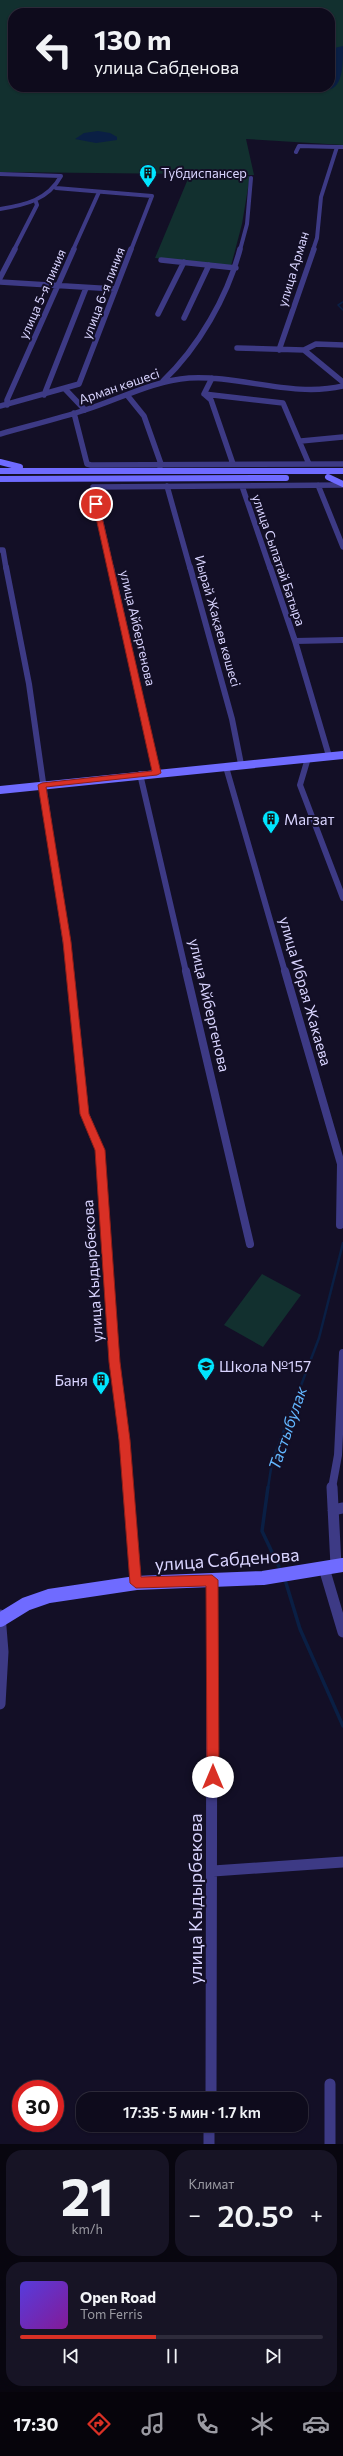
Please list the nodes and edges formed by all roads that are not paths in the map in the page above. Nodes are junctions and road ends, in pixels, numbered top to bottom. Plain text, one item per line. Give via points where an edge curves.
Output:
1 (343, 147) edge
2 (337, 148) junction
3 (296, 152) dead end
4 (0, 174) edge
5 (251, 178) dead end
6 (56, 188) junction
7 (100, 192) junction
8 (36, 202) junction
9 (0, 209) edge
10 (161, 260) dead end
11 (184, 262) junction
12 (209, 265) junction
13 (236, 268) junction
14 (0, 278) edge
15 (0, 282) edge
16 (58, 286) junction
17 (86, 288) junction
18 (115, 290) junction
19 (158, 314) dead end
20 (184, 318) dead end
21 (343, 344) edge
22 (237, 348) dead end
23 (278, 350) junction
24 (304, 350) junction
25 (212, 378) junction
26 (164, 381) junction
27 (343, 382) edge
28 (343, 386) edge
29 (66, 390) junction
30 (204, 394) junction
31 (44, 395) junction
32 (127, 396) junction
33 (7, 404) junction
34 (0, 406) edge
35 (85, 410) junction
36 (74, 413) junction
37 (0, 434) edge
38 (343, 437) edge
39 (301, 441) junction
40 (0, 462) edge
41 (233, 464) junction
42 (309, 464) junction
43 (343, 464) edge
44 (160, 467) junction
45 (122, 468) junction
46 (140, 470) junction
47 (343, 470) edge
48 (0, 471) edge
49 (52, 471) junction
50 (334, 471) junction
51 (328, 477) junction
52 (343, 477) edge
53 (0, 479) edge
54 (29, 479) junction
55 (141, 479) junction
56 (122, 482) junction
57 (0, 485) edge
58 (318, 485) junction
59 (343, 485) edge
60 (167, 486) junction
61 (242, 486) junction
62 (343, 547) edge
63 (1, 550) edge
64 (343, 640) edge
65 (295, 641) junction
66 (343, 755) edge
67 (329, 756) junction
68 (308, 758) junction
69 (241, 764) junction
70 (226, 767) junction
71 (157, 773) junction
72 (140, 774) junction
73 (42, 785) junction
74 (0, 790) edge
75 (343, 898) edge
76 (340, 1226) dead end
77 (250, 1244) dead end
78 (343, 1353) edge
79 (341, 1420) edge
80 (338, 1509) edge
81 (334, 1566) edge
82 (212, 1580) junction
83 (136, 1583) junction
84 (0, 1618) edge
85 (343, 1632) edge
86 (0, 1704) edge
87 (343, 1862) edge
88 (213, 1871) junction
89 (330, 2084) dead end
90 (210, 2092) edge
91 (209, 2132) edge
92 (209, 2144) edge
93 (330, 2144) edge

1 - 2 street
2 - 3 street via 299,146
2 - 23 street, улица Арман via 321,197 317,238
4 - 6 street via 60,175
5 - 13 street via 247,224
6 - 7 street
6 - 8 street
7 - 16 street, улица 5-я линия
7 - 18 street, улица 6-я линия via 152,196
8 - 9 street
8 - 14 street via 37,205
10 - 11 street
11 - 12 street
11 - 19 street
12 - 13 street
12 - 20 street
13 - 26 street via 214,311 182,363
15 - 16 street
16 - 17 street
16 - 33 street, улица 5-я линия
17 - 18 street
17 - 31 street
18 - 29 street, улица 6-я линия via 80,384
21 - 24 street via 316,344
22 - 23 street
23 - 24 street
24 - 27 street
25 - 26 street, Арман көшесі
25 - 28 street, Арман көшесі via 324,388
25 - 30 street
26 - 32 street, Арман көшесі
29 - 31 street
29 - 35 street
30 - 39 street via 283,403
30 - 41 street via 211,400
31 - 33 street
32 - 35 street, Арман көшесі
32 - 44 street via 144,416
33 - 34 street
35 - 36 street, Арман көшесі
36 - 37 street, Арман көшесі
36 - 45 street via 87,464
38 - 39 street
39 - 42 street
40 - 49 main road
41 - 42 street
41 - 44 street
42 - 43 street
43 - 50 main road
44 - 45 street
44 - 46 main road
44 - 50 main road
45 - 46 main road
45 - 49 main road
46 - 55 main road
47 - 50 main road
48 - 49 main road
51 - 52 main road
51 - 55 main road
51 - 59 main road
53 - 54 main road
54 - 56 main road
54 - 57 main road
55 - 56 main road
56 - 60 street
56 - 71 street, улица Айбергенова via 96,486 93,489
58 - 59 street
58 - 61 street
58 - 62 street
60 - 61 street
60 - 69 street, Иырай Жақаев көшесі via 230,711
61 - 65 street, улица Сыпатай Батыра
63 - 73 street, улица Кыдырбекова via 29,684
64 - 65 street
65 - 67 street, улица Сыпатай Батыра
66 - 67 main road
67 - 68 main road
68 - 69 main road
68 - 75 street via 300,785
69 - 70 main road
70 - 71 main road
70 - 76 street, улица Ибрая Жакаева via 341,1164
71 - 72 main road
72 - 73 main road
72 - 77 street, улица Айбергенова
73 - 74 main road
73 - 83 street, улица Кыдырбекова via 69,959 85,1114 100,1150 115,1362
78 - 79 street
79 - 80 street via 332,1488
80 - 81 street
81 - 82 main road, улица Сабденова via 263,1578
81 - 85 street
82 - 83 main road, улица Сабденова
82 - 88 street, улица Кыдырбекова
83 - 84 main road, улица Сабденова via 49,1596 26,1604
84 - 86 street via 3,1652
87 - 88 street
88 - 90 street, улица Кыдырбекова
89 - 93 street
91 - 92 street

